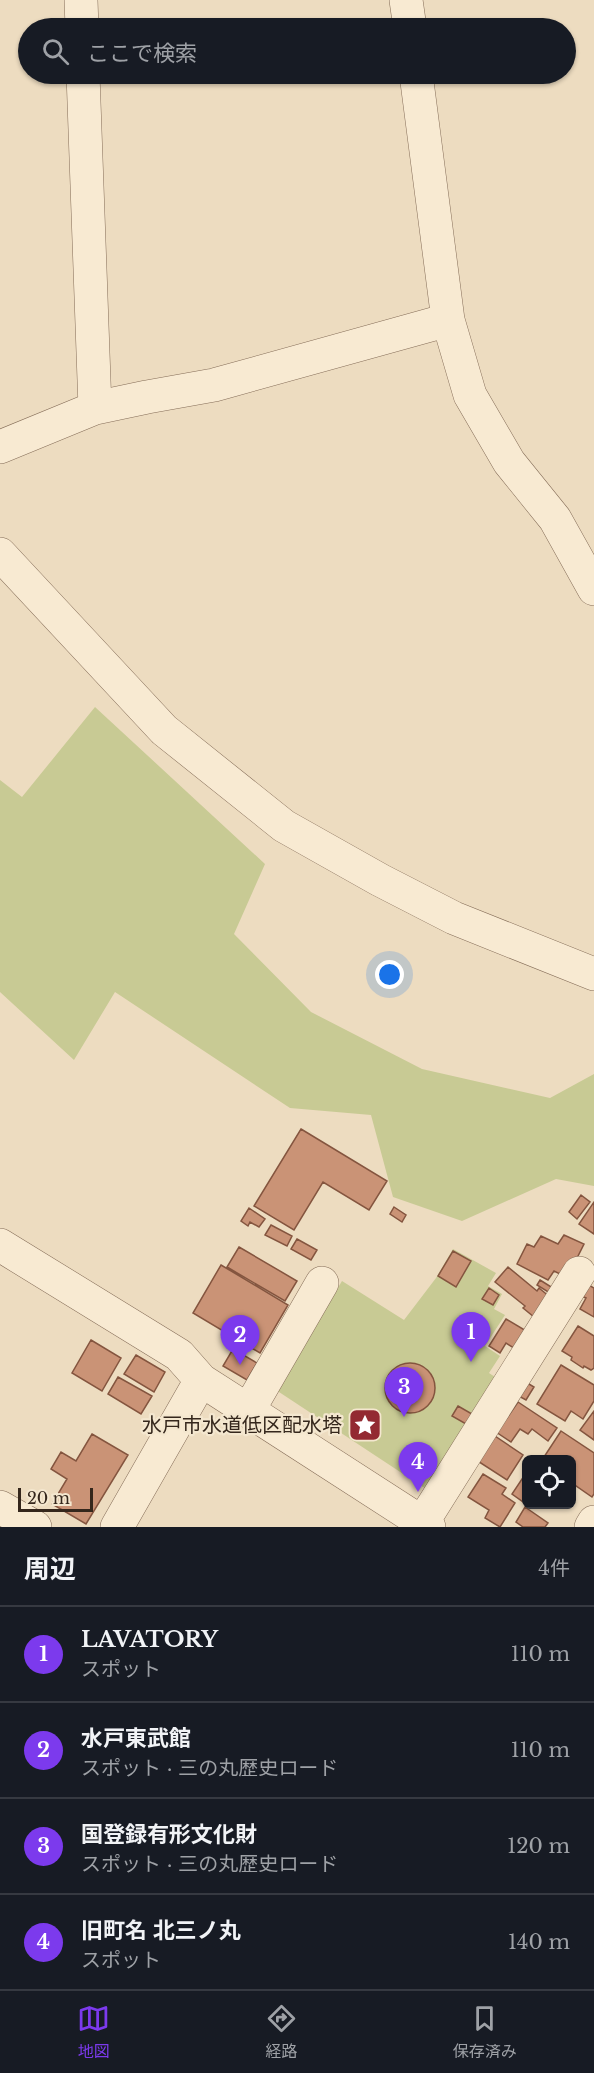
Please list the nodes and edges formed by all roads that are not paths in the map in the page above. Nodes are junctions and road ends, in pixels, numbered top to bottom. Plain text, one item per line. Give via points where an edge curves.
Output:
1 (81, 0) edge
2 (406, 0) edge
3 (82, 18) edge
4 (409, 18) edge
5 (83, 84) edge
6 (417, 84) edge
7 (447, 320) junction
8 (95, 408) junction
9 (0, 447) edge
10 (0, 554) edge
11 (594, 589) edge
12 (594, 974) edge
13 (0, 1245) edge
14 (579, 1273) dead end
15 (322, 1283) dead end
16 (201, 1380) junction
17 (248, 1411) junction
18 (0, 1507) edge
19 (594, 1522) edge
20 (425, 1525) edge
21 (35, 1527) edge
22 (117, 1527) edge
23 (591, 1527) edge

1 - 3 street
2 - 4 street
5 - 8 street
6 - 7 street
7 - 8 street via 214,386
7 - 11 street via 470,395 509,462 555,519
8 - 9 street
10 - 12 street via 164,730 284,826 454,918
13 - 16 street via 179,1355
14 - 20 street
15 - 17 street
16 - 17 street
16 - 22 street
17 - 20 street
18 - 21 street
19 - 23 street

